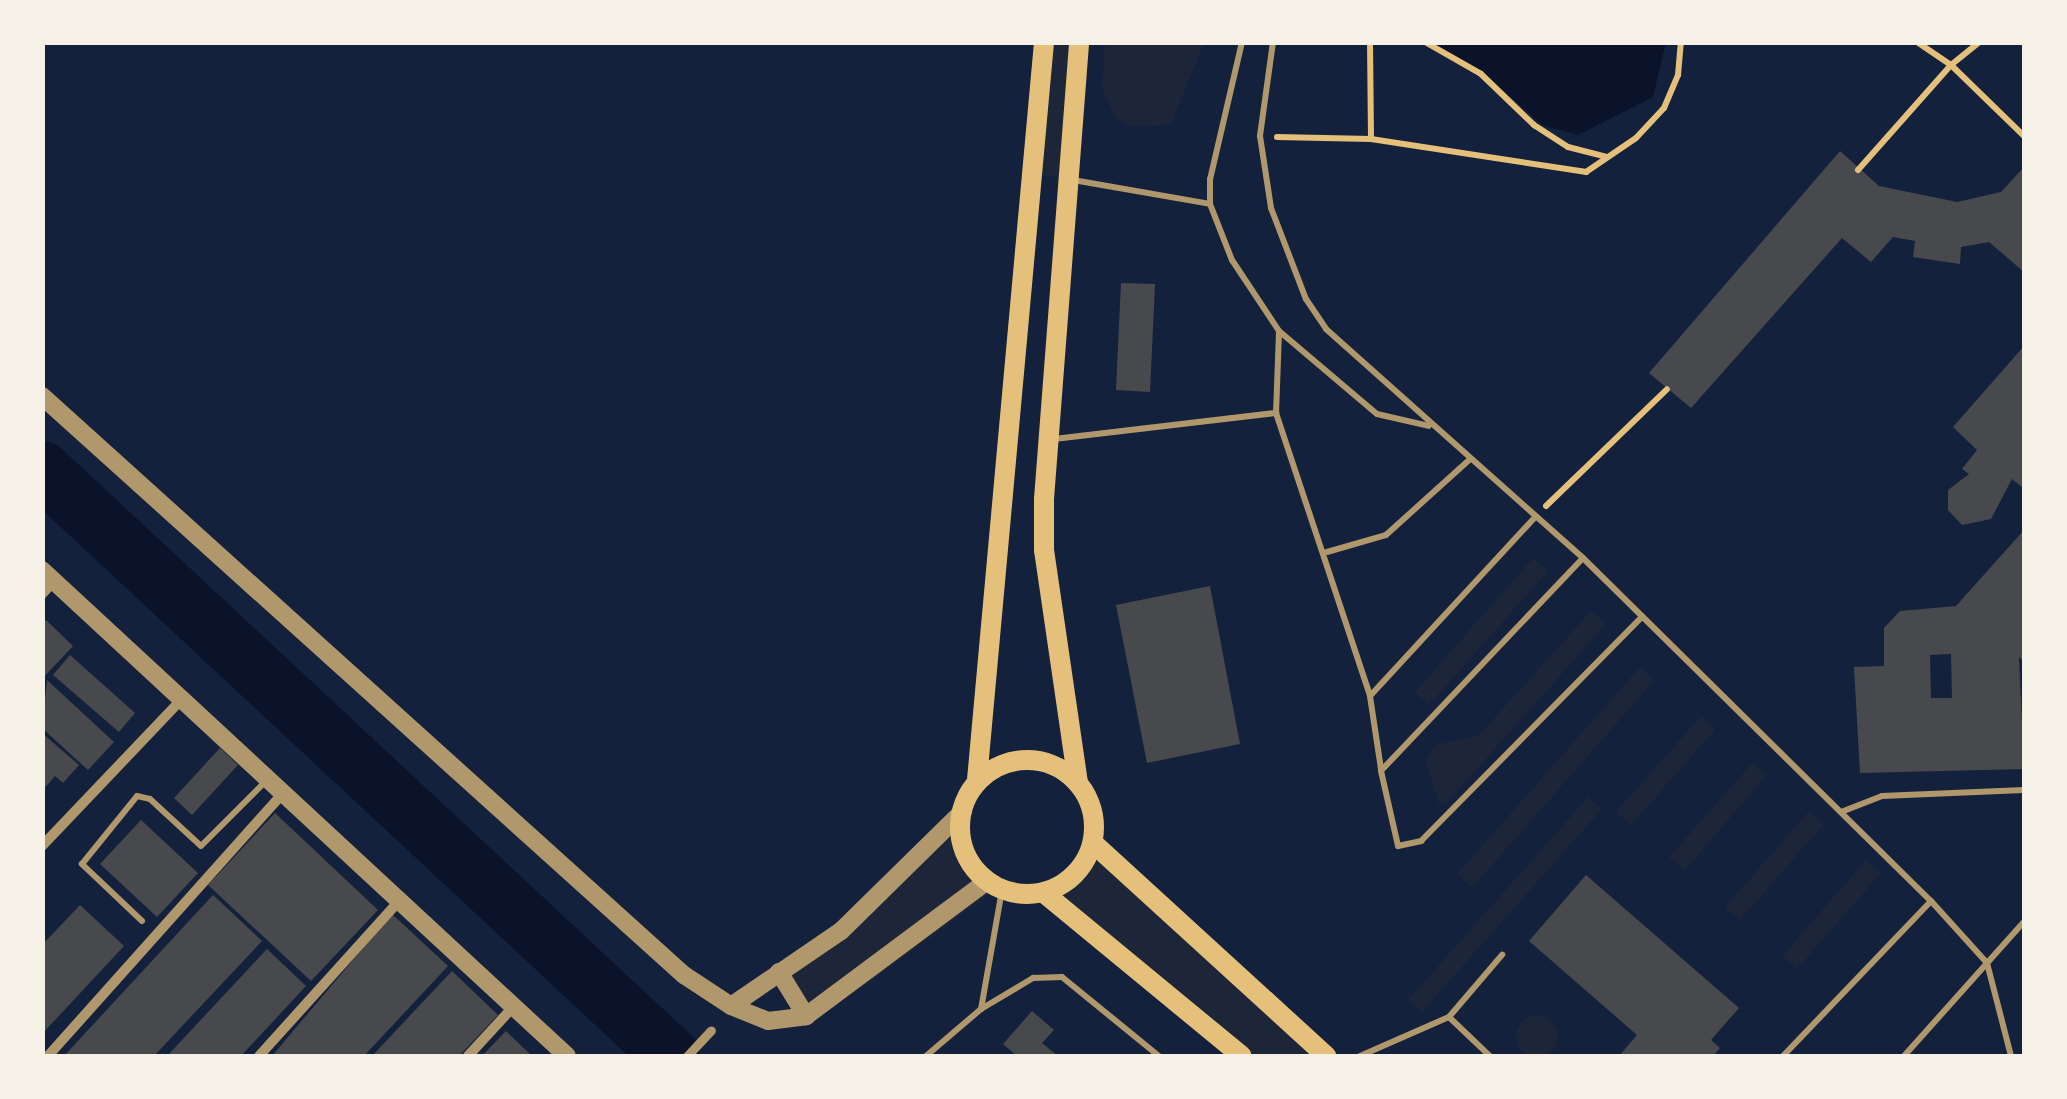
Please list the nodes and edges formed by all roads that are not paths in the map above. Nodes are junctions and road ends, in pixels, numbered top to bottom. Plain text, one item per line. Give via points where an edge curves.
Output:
1 (1044, 42) edge
2 (1079, 42) edge
3 (1242, 42) edge
4 (1273, 42) edge
5 (1034, 175) junction
6 (1067, 178) junction
7 (1210, 204) junction
8 (1280, 330) junction
9 (42, 396) edge
10 (1276, 413) junction
11 (1430, 426) junction
12 (1045, 440) junction
13 (1469, 460) junction
14 (1535, 517) junction
15 (1327, 552) junction
16 (1582, 558) junction
17 (46, 582) edge
18 (1642, 616) junction
19 (1370, 696) junction
20 (180, 701) junction
21 (1381, 771) junction
22 (977, 780) junction
23 (266, 781) junction
24 (1078, 783) junction
25 (2024, 790) edge
26 (282, 795) junction
27 (963, 812) junction
28 (1840, 812) junction
29 (1094, 843) junction
30 (42, 846) edge
31 (994, 885) junction
32 (1044, 893) junction
33 (399, 901) junction
34 (1931, 901) junction
35 (142, 921) dead end
36 (2024, 922) edge
37 (1502, 955) dead end
38 (1988, 963) junction
39 (779, 972) junction
40 (514, 1006) junction
41 (731, 1006) junction
42 (980, 1009) junction
43 (806, 1016) junction
44 (1448, 1017) junction
45 (707, 1034) dead end
46 (48, 1056) edge
47 (259, 1056) edge
48 (468, 1056) edge
49 (567, 1056) edge
50 (687, 1056) edge
51 (926, 1056) edge
52 (1158, 1056) edge
53 (1242, 1056) edge
54 (1326, 1056) edge
55 (1360, 1056) edge
56 (1490, 1056) edge
57 (1783, 1056) edge
58 (1904, 1056) edge
59 (2011, 1056) edge

1 - 5 main road
2 - 6 main road
3 - 7 lane via 1221,118
4 - 11 lane via 1260,136 1271,208 1306,298 1326,329
5 - 6 main road
5 - 22 main road
6 - 7 lane
6 - 12 main road
7 - 8 lane via 1232,260
8 - 10 lane
8 - 11 lane via 1377,414
9 - 41 street via 684,975
10 - 12 lane
10 - 15 lane
11 - 13 lane
12 - 24 main road via 1044,550
13 - 14 lane
13 - 15 lane via 1386,535
14 - 16 lane
14 - 19 lane
15 - 19 lane
16 - 18 lane
16 - 21 lane
17 - 20 street
18 - 21 lane via 1421,841 1398,846
18 - 28 lane
19 - 21 lane
20 - 23 street
20 - 30 street
22 - 24 main road via 995,766 1040,759
22 - 27 main road
23 - 26 street
23 - 35 lane via 201,846 136,796 82,864
24 - 29 main road via 1090,807
25 - 28 lane via 1882,796
26 - 33 street
26 - 46 street
27 - 31 main road via 966,852
27 - 39 street via 841,932
28 - 34 lane
29 - 32 main road via 1066,883
29 - 54 main road
31 - 32 main road
31 - 42 lane
31 - 43 street
32 - 53 main road
33 - 40 street
33 - 47 street
34 - 38 lane
34 - 57 lane
36 - 38 lane
37 - 44 lane
38 - 58 lane
38 - 59 lane
39 - 41 street
39 - 43 street
40 - 48 street
40 - 49 street
41 - 43 street via 768,1021
42 - 51 lane
42 - 52 lane via 1034,978 1062,977
44 - 55 lane
44 - 56 lane
45 - 50 street

